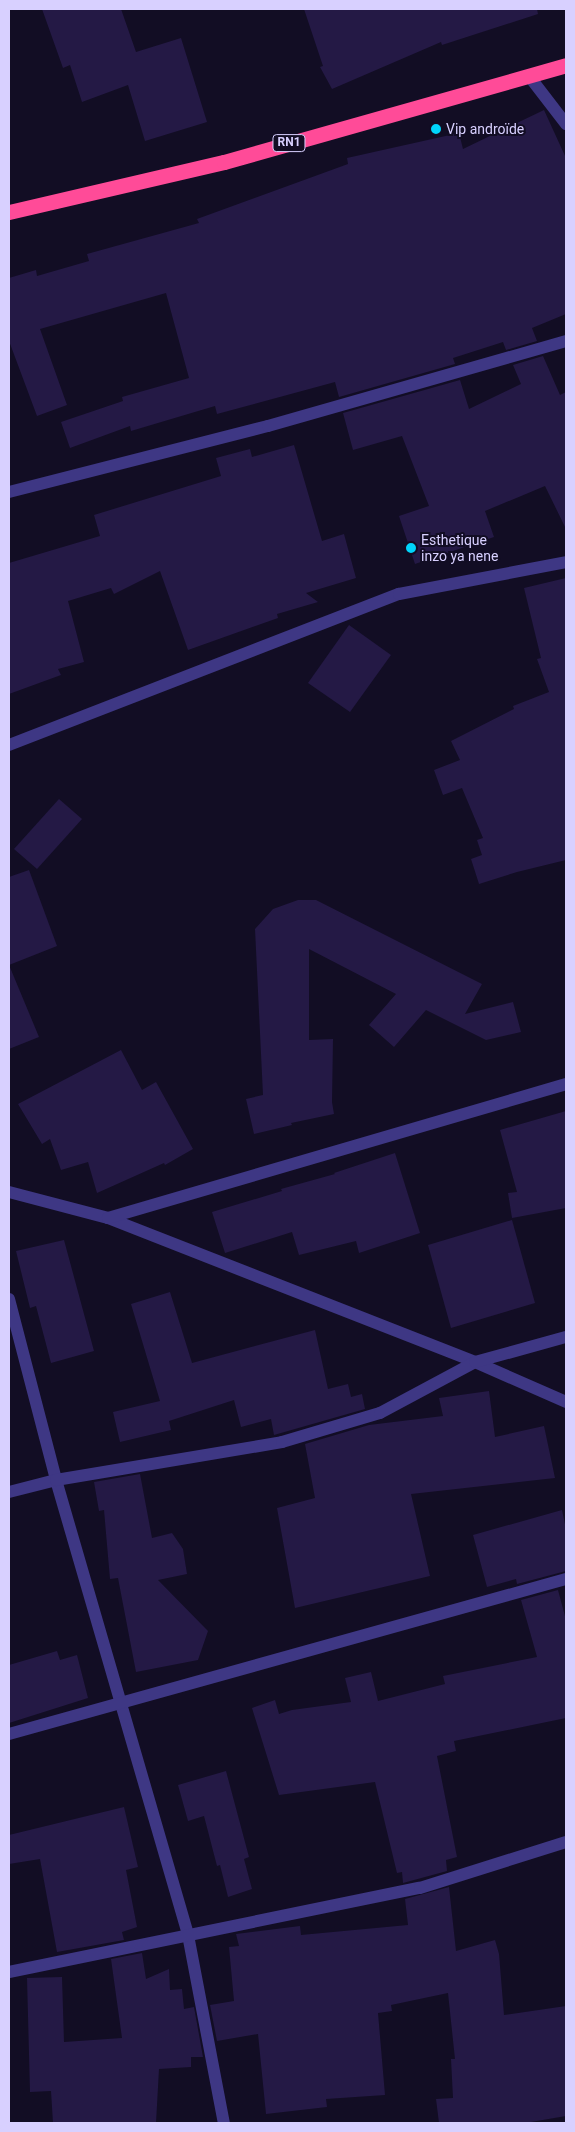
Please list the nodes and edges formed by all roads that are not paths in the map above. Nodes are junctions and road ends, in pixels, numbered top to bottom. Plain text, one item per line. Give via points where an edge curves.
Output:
1 (566, 65) edge
2 (529, 76) junction
3 (566, 124) edge
4 (9, 212) edge
5 (566, 341) edge
6 (9, 492) edge
7 (566, 562) edge
8 (9, 745) edge
9 (566, 1084) edge
10 (9, 1192) edge
11 (108, 1218) junction
12 (9, 1299) edge
13 (566, 1338) edge
14 (474, 1362) junction
15 (566, 1402) edge
16 (56, 1480) junction
17 (9, 1492) edge
18 (566, 1579) edge
19 (121, 1703) junction
20 (9, 1734) edge
21 (566, 1842) edge
22 (188, 1936) junction
23 (9, 1972) edge
24 (224, 2123) edge

1 - 2 highway, RN1
2 - 3 street
2 - 4 highway, RN1 via 224,162
5 - 6 street via 268,426
7 - 8 street via 399,594
9 - 11 street
10 - 11 street
11 - 14 street
12 - 16 street
13 - 14 street
14 - 15 street
14 - 16 street via 380,1413 282,1442
16 - 17 street
16 - 19 street
18 - 19 street
19 - 20 street
19 - 22 street
21 - 22 street via 420,1888
22 - 23 street
22 - 24 street

